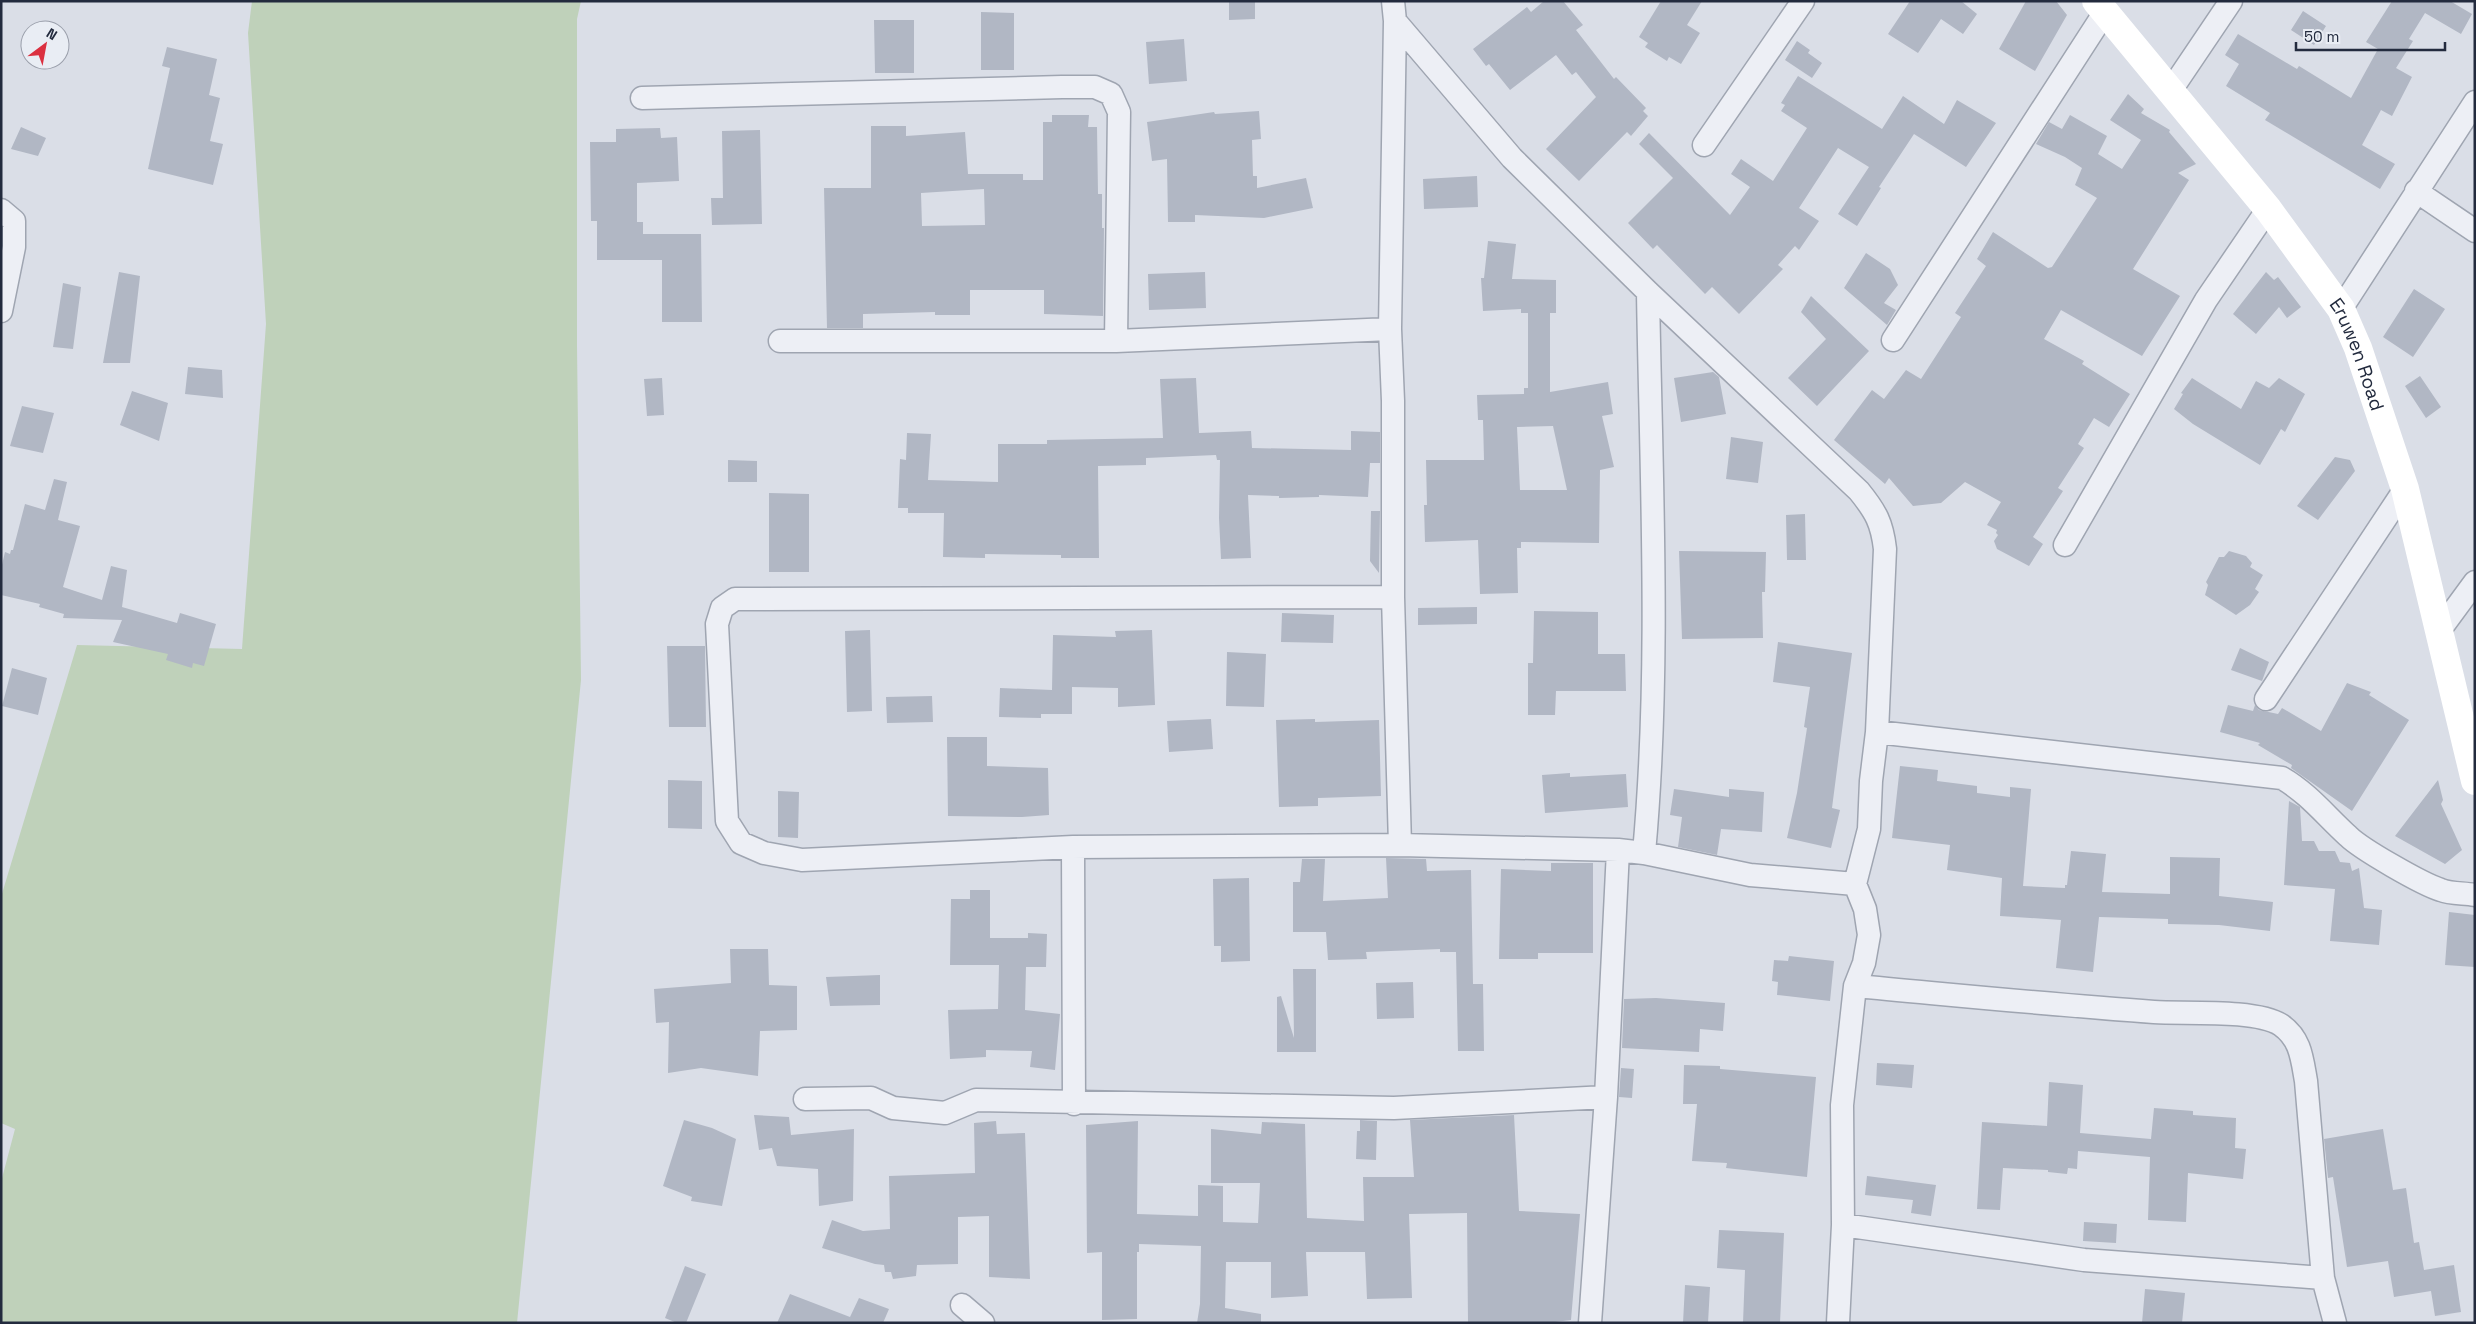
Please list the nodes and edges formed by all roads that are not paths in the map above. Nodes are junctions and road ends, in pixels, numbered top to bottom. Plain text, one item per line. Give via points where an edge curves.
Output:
1 (1804, 1) edge
2 (2232, 1) edge
3 (2100, 7) edge
4 (1394, 11) edge
5 (2171, 90) junction
6 (642, 98) dead end
7 (2475, 102) edge
8 (1704, 145) dead end
9 (2416, 191) junction
10 (2268, 209) junction
11 (1, 210) edge
12 (2475, 231) edge
13 (1648, 292) junction
14 (2341, 309) junction
15 (1, 311) edge
16 (1390, 329) junction
17 (1894, 340) dead end
18 (780, 341) dead end
19 (1116, 341) junction
20 (2405, 489) junction
21 (2065, 545) dead end
22 (2475, 582) edge
23 (1393, 597) junction
24 (2440, 631) junction
25 (2266, 699) dead end
26 (1878, 732) junction
27 (2475, 781) edge
28 (1400, 845) junction
29 (1073, 847) junction
30 (1618, 850) junction
31 (1644, 852) junction
32 (1855, 884) junction
33 (2475, 895) edge
34 (1856, 986) junction
35 (1606, 1096) junction
36 (804, 1099) dead end
37 (1074, 1104) junction
38 (1843, 1225) junction
39 (2323, 1278) junction
40 (962, 1305) dead end
41 (983, 1323) edge
42 (1590, 1323) edge
43 (1838, 1323) edge
44 (2335, 1323) edge

1 - 8 street
2 - 5 street
3 - 5 street, Eruwen Road
3 - 17 street
4 - 13 street via 1512,158
4 - 16 street
5 - 10 street, Eruwen Road
6 - 19 street via 1062,87 1096,87 1111,94 1119,112
7 - 9 street
9 - 12 street
9 - 14 street
10 - 14 street, Eruwen Road
10 - 21 street via 2206,300
11 - 15 street via 14,221 14,247
13 - 26 street via 1859,492 1882,526 1885,549
13 - 31 street via 1653,682 1651,769
14 - 20 street, Eruwen Road via 2358,348
16 - 19 street
16 - 23 street
18 - 19 street
20 - 24 street, Eruwen Road
20 - 25 street
22 - 24 street
23 - 28 street
23 - 29 street via 735,599 722,608 717,624 727,821 741,843 764,853 802,860
24 - 27 street, Eruwen Road
26 - 32 street via 1868,829
26 - 33 street via 2282,778 2316,804 2350,838 2386,861 2441,890
28 - 29 street
28 - 30 street
29 - 37 street
30 - 31 street
30 - 35 street
31 - 32 street via 1750,875
32 - 34 street via 1865,909 1869,935
34 - 38 street via 1842,1105
34 - 39 street via 2153,1012 2251,1015 2279,1024 2294,1036 2301,1050
35 - 37 street via 1394,1108
35 - 42 street
36 - 37 street via 871,1098 893,1108 945,1113 976,1100
38 - 39 street via 2084,1260
38 - 43 street
39 - 44 street
40 - 41 street

